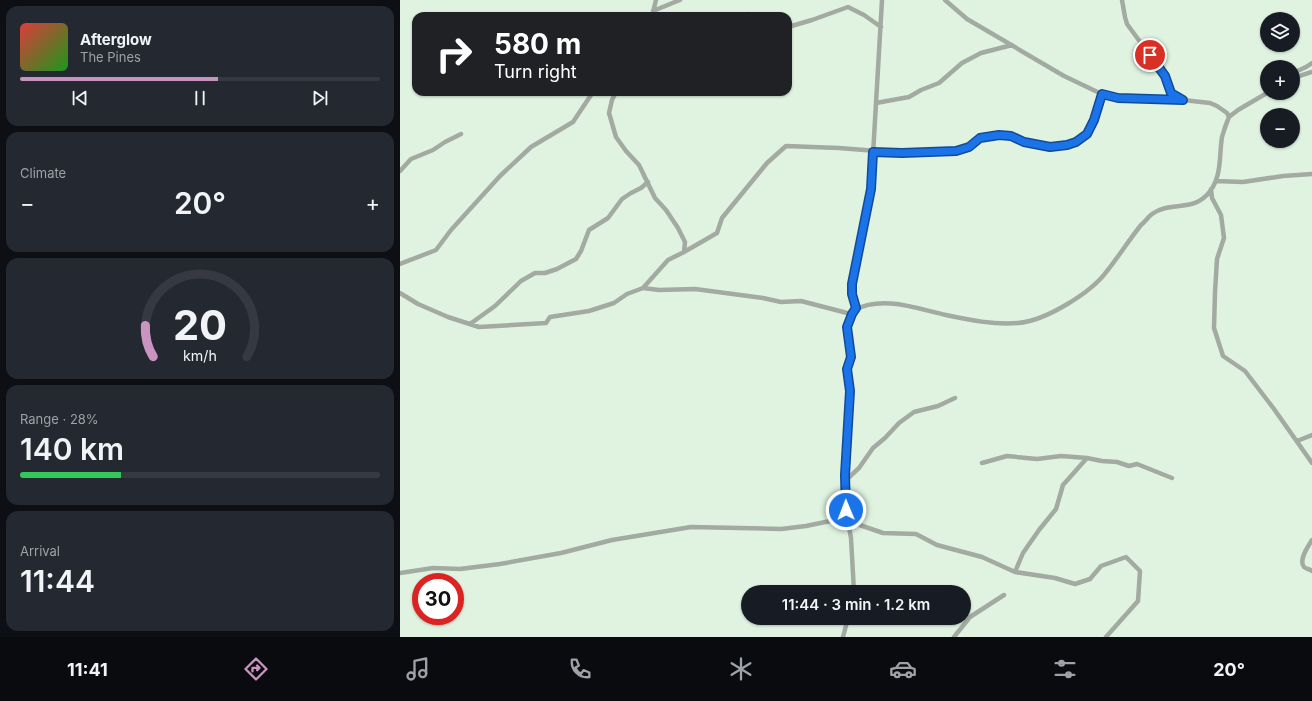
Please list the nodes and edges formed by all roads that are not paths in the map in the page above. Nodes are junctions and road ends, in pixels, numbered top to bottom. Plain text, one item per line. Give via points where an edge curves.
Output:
1 (656, 0) edge
2 (680, 0) edge
3 (882, 0) edge
4 (945, 0) edge
5 (1122, 0) edge
6 (652, 12) edge
7 (654, 12) edge
8 (792, 26) edge
9 (881, 27) junction
10 (1012, 45) junction
11 (1312, 63) edge
12 (1300, 70) edge
13 (1312, 72) edge
14 (1300, 76) edge
15 (1102, 94) junction
16 (590, 96) edge
17 (614, 96) edge
18 (1260, 97) edge
19 (1183, 100) junction
20 (876, 103) junction
21 (1229, 117) junction
22 (462, 134) dead end
23 (873, 152) junction
24 (400, 171) edge
25 (1312, 174) edge
26 (1216, 181) junction
27 (648, 182) junction
28 (1211, 189) junction
29 (684, 252) junction
30 (400, 264) edge
31 (643, 288) junction
32 (400, 293) edge
33 (853, 312) junction
34 (470, 324) junction
35 (955, 398) dead end
36 (1312, 435) edge
37 (1297, 441) junction
38 (1087, 458) junction
39 (982, 463) dead end
40 (1312, 463) edge
41 (1172, 478) dead end
42 (845, 481) junction
43 (846, 510) junction
44 (848, 521) junction
45 (1312, 540) edge
46 (1312, 571) edge
47 (1015, 572) junction
48 (400, 574) edge
49 (854, 585) edge
50 (1004, 595) dead end
51 (846, 625) edge
52 (843, 637) edge
53 (954, 637) edge
54 (1106, 637) edge

1 - 6 street
2 - 7 street
3 - 9 street
4 - 10 street via 967,18
5 - 19 street via 1127,24 1165,76 1171,93
8 - 9 street via 848,7
9 - 20 street
10 - 15 street via 1064,76
10 - 20 street via 981,53 962,63 939,83 909,97
11 - 12 street
13 - 14 street
15 - 19 street via 1118,98
15 - 23 street via 1087,134 1067,145 1050,147 999,135 980,138 969,147 956,151
16 - 30 street via 573,122 531,147 500,176 436,250
17 - 27 street via 609,112 616,137 639,165
18 - 21 street
19 - 21 street via 1210,103 1227,113
20 - 23 street
21 - 26 street via 1222,139
22 - 24 street via 434,150 411,158
23 - 29 street via 786,146 767,163 722,218 717,233
23 - 33 street via 871,189 852,284
25 - 26 street via 1243,182
26 - 28 street
27 - 29 street via 655,198 678,228 685,242
27 - 34 street via 630,192 608,218 588,230 576,259 557,269 535,273 521,281 495,306
28 - 33 street via 1199,202 1164,208 1151,214 1131,237 1107,272 1093,286 1032,321 987,322 896,304 868,304
28 - 37 street via 1212,198 1221,215 1224,238 1217,259 1214,328 1223,356 1245,371
29 - 31 street via 668,260
31 - 33 street via 695,289 781,302 801,301
31 - 34 street via 627,294 614,303 589,311 550,317 546,323 479,327
32 - 34 street via 418,304
33 - 42 street via 847,327 851,357 847,369 850,391
35 - 42 street via 938,406 914,412 899,422
36 - 37 street
37 - 40 street
38 - 39 street via 1061,456 1037,459 1007,456
38 - 41 street via 1129,466 1137,464
38 - 47 street via 1063,485 1056,509 1023,553
42 - 43 street
43 - 44 street
43 - 48 street via 835,520 806,526 781,529 691,527 612,540 561,554 500,564 460,569 432,568
44 - 47 street via 882,533 916,534 937,545 982,557
44 - 49 street
45 - 46 street via 1302,563
47 - 54 street via 1075,584 1090,579 1101,566 1126,558 1140,571 1138,601
50 - 53 street via 970,617
51 - 52 street

